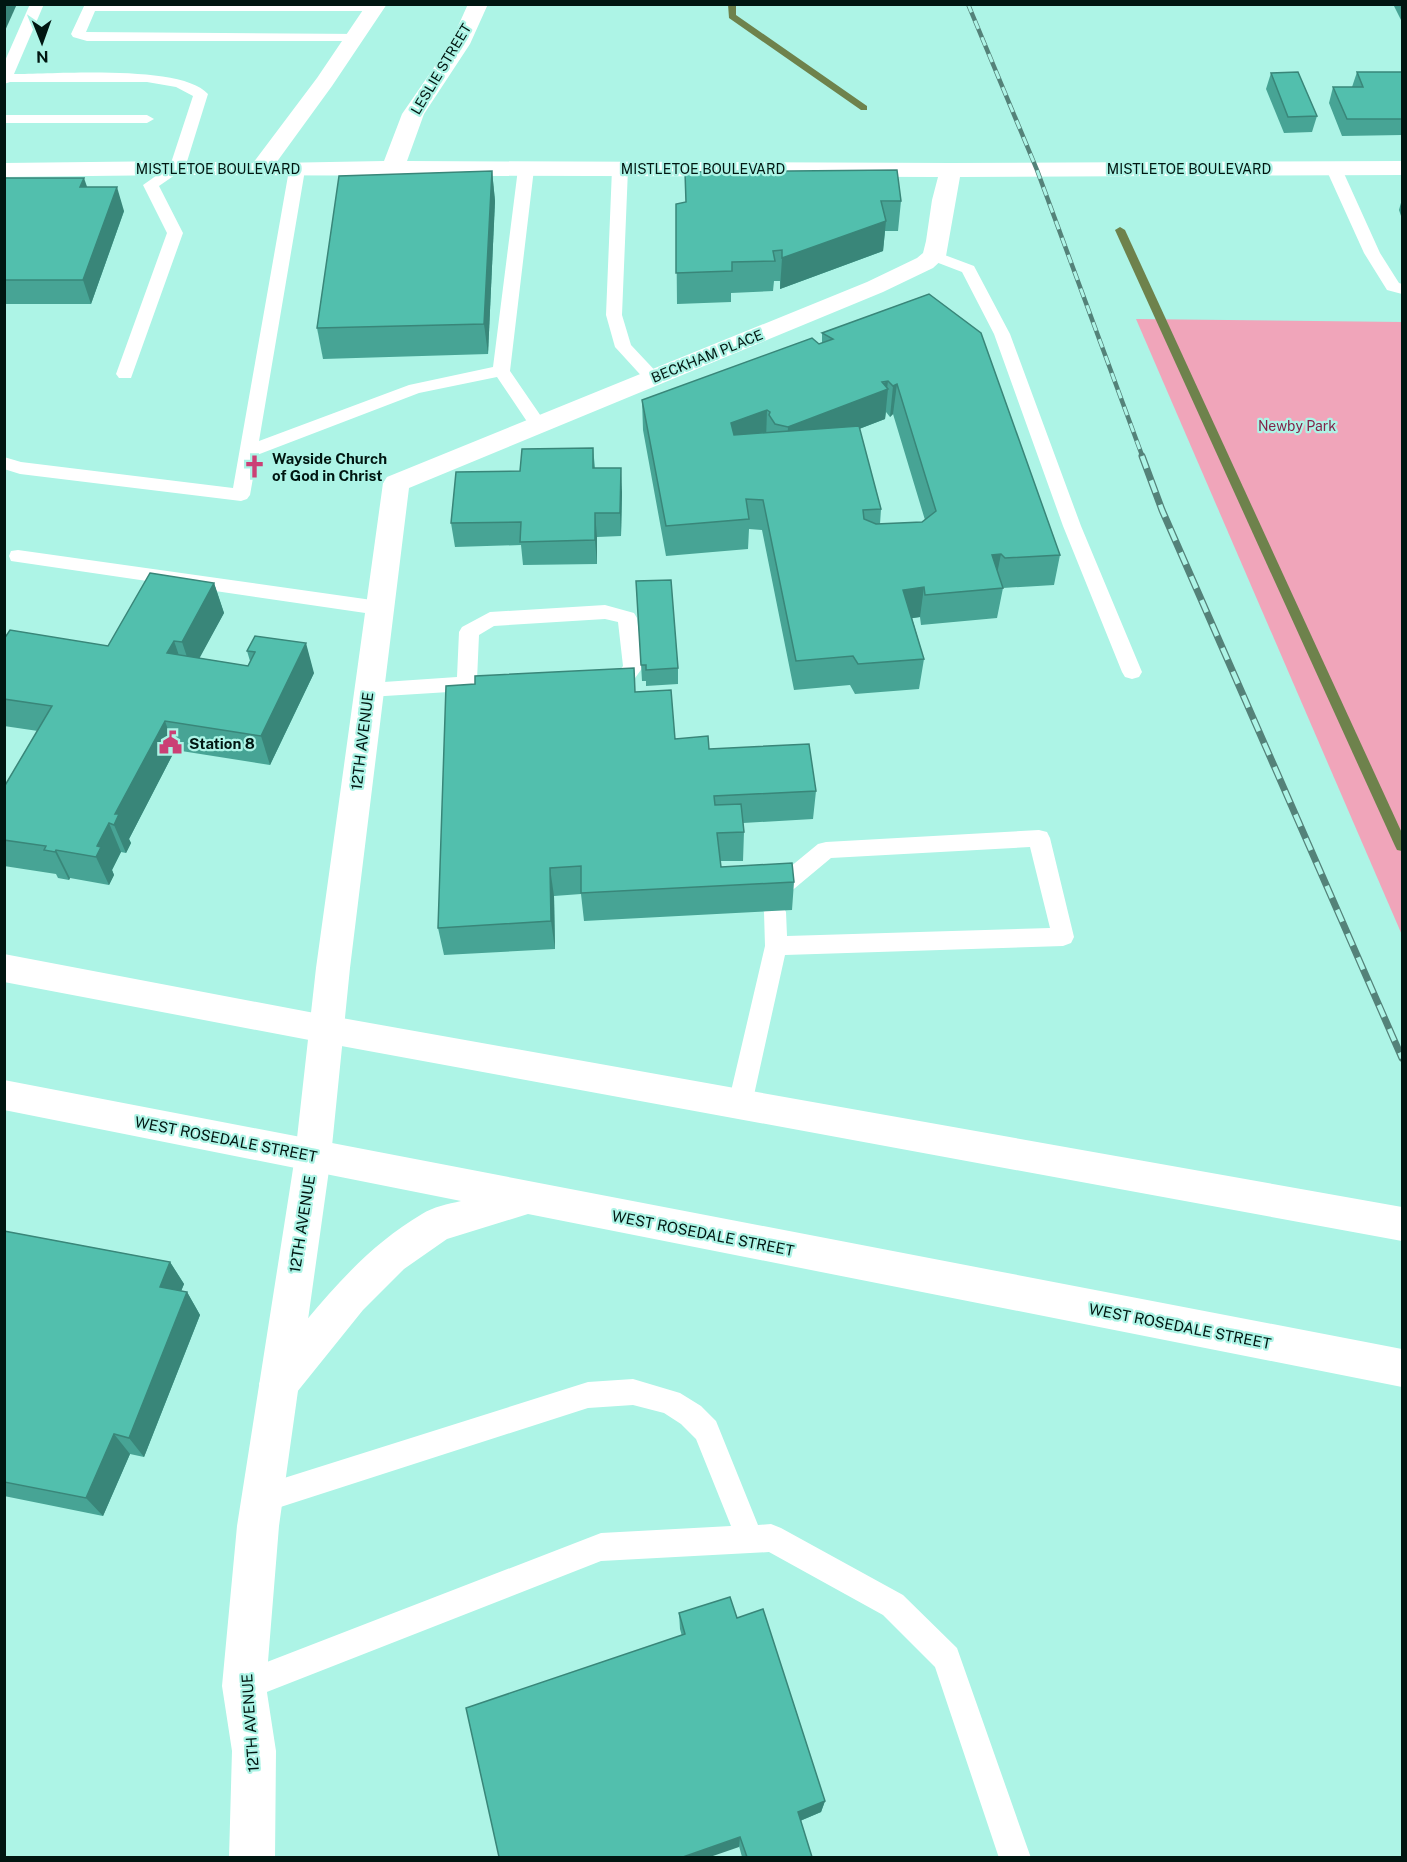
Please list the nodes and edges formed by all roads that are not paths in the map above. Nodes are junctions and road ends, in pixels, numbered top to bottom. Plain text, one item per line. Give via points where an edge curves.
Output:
1 (37, 4) edge
2 (478, 4) edge
3 (122, 6) edge
4 (201, 6) edge
5 (291, 6) edge
6 (376, 6) edge
7 (355, 37) junction
8 (5, 79) edge
9 (4, 119) edge
10 (147, 119) dead end
11 (177, 168) junction
12 (393, 168) junction
13 (1402, 168) edge
14 (526, 169) junction
15 (620, 169) junction
16 (1334, 169) junction
17 (4, 170) edge
18 (259, 170) junction
19 (297, 170) junction
20 (951, 170) junction
21 (934, 256) junction
22 (1402, 289) edge
23 (501, 371) junction
24 (125, 374) dead end
25 (653, 378) junction
26 (538, 425) junction
27 (249, 452) junction
28 (4, 463) edge
29 (396, 483) joint
30 (18, 556) dead end
31 (379, 608) junction
32 (1132, 672) dead end
33 (467, 684) junction
34 (595, 688) edge
35 (369, 690) junction
36 (514, 693) edge
37 (776, 946) junction
38 (4, 968) edge
39 (325, 1029) junction
40 (4, 1095) edge
41 (740, 1104) junction
42 (313, 1156) junction
43 (527, 1198) junction
44 (1402, 1224) edge
45 (1402, 1368) edge
46 (279, 1384) junction
47 (262, 1499) junction
48 (750, 1539) junction
49 (244, 1686) junction
50 (252, 1857) edge
51 (1015, 1857) edge

1 - 8 lane
2 - 12 street, LESLIE STREET via 460,44 413,114
3 - 4 lane
3 - 7 lane via 90,7 78,34
4 - 5 lane
5 - 6 lane
6 - 7 street
7 - 18 street
8 - 11 lane via 147,78 180,83 201,94
9 - 10 lane
11 - 17 street, MISTLETOE BOULEVARD
11 - 18 street, MISTLETOE BOULEVARD
11 - 24 lane via 152,185 175,233
12 - 14 street, MISTLETOE BOULEVARD
12 - 19 street, MISTLETOE BOULEVARD
13 - 16 street, MISTLETOE BOULEVARD
14 - 15 street, MISTLETOE BOULEVARD
14 - 23 lane
15 - 20 street, MISTLETOE BOULEVARD
15 - 25 lane via 614,315 623,347
16 - 20 street, MISTLETOE BOULEVARD
16 - 22 lane via 1372,253 1393,287
18 - 19 street, MISTLETOE BOULEVARD
19 - 27 lane
20 - 21 street
21 - 25 street, BECKHAM PLACE via 875,287
21 - 32 lane via 968,269 1002,334 1072,526
23 - 26 lane
23 - 27 lane via 415,389
25 - 26 street, BECKHAM PLACE
26 - 29 street, BECKHAM PLACE
27 - 28 lane via 241,495
29 - 31 street, 12TH AVENUE
30 - 31 lane
31 - 35 street, 12TH AVENUE
33 - 34 lane via 469,632 490,619 604,612 627,618 633,667 618,687
33 - 35 lane
33 - 36 lane via 490,694
35 - 39 street, 12TH AVENUE
37 - 37 lane via 1063,937 1039,838 826,850 775,902
37 - 41 lane
38 - 39 street
39 - 41 street
39 - 42 street, 12TH AVENUE
40 - 42 street, WEST ROSEDALE STREET
41 - 44 street
42 - 43 street, WEST ROSEDALE STREET
42 - 46 street, 12TH AVENUE
43 - 45 street, WEST ROSEDALE STREET
43 - 46 street via 436,1225 391,1257 350,1297
46 - 47 street, 12TH AVENUE
47 - 48 lane via 588,1395 633,1392 670,1402 706,1430
47 - 49 street, 12TH AVENUE
48 - 49 lane via 601,1547
48 - 51 lane via 771,1538 893,1605 947,1658
49 - 50 street, 12TH AVENUE via 254,1751

